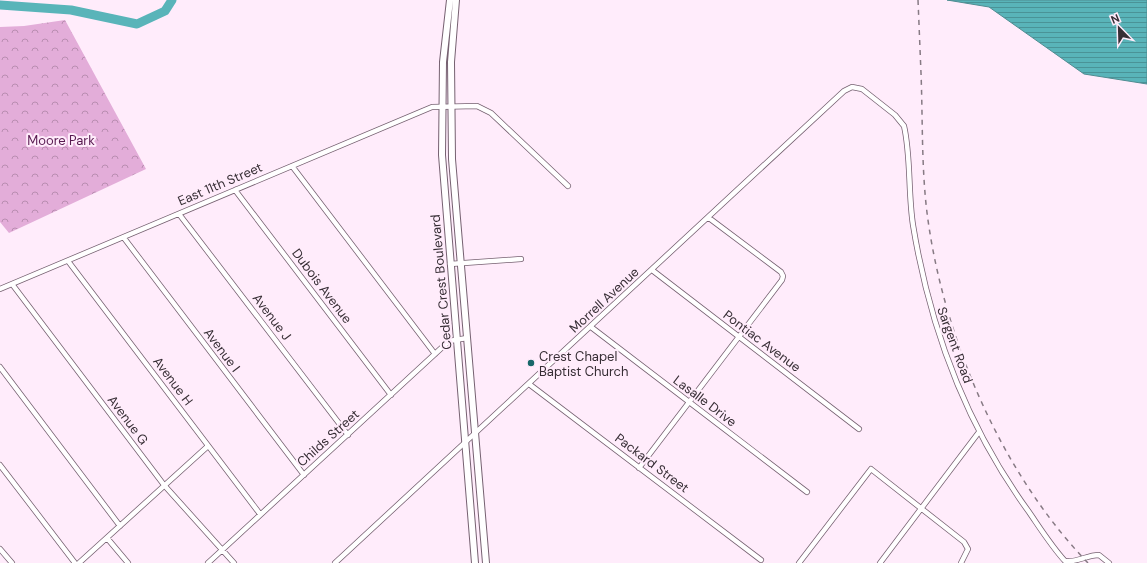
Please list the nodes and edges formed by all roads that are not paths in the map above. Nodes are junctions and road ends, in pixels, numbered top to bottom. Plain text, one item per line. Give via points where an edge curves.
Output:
1 (450, 0) edge
2 (456, 0) edge
3 (852, 87) joint
4 (441, 107) junction
5 (450, 107) junction
6 (292, 166) junction
7 (568, 186) dead end
8 (235, 190) junction
9 (179, 214) junction
10 (709, 218) junction
11 (124, 238) junction
12 (521, 259) dead end
13 (68, 261) junction
14 (461, 263) junction
15 (450, 264) junction
16 (652, 270) junction
17 (12, 284) junction
18 (0, 289) edge
19 (590, 327) junction
20 (739, 337) junction
21 (467, 338) junction
22 (456, 339) junction
23 (435, 354) junction
24 (0, 367) edge
25 (529, 384) junction
26 (391, 394) junction
27 (690, 403) junction
28 (859, 429) dead end
29 (979, 432) junction
30 (475, 434) junction
31 (348, 435) junction
32 (465, 444) junction
33 (208, 446) junction
34 (0, 465) edge
35 (639, 468) junction
36 (304, 475) junction
37 (164, 485) junction
38 (807, 492) dead end
39 (921, 508) junction
40 (260, 514) junction
41 (120, 526) junction
42 (107, 538) junction
43 (0, 549) edge
44 (222, 550) junction
45 (761, 560) dead end
46 (12, 563) edge
47 (75, 563) edge
48 (79, 563) edge
49 (128, 563) edge
50 (208, 563) edge
51 (234, 563) edge
52 (335, 563) edge
53 (475, 563) edge
54 (486, 563) edge
55 (799, 563) edge
56 (880, 563) edge
57 (961, 563) edge
58 (1109, 563) edge

1 - 4 main road, Cedar Crest Boulevard
2 - 5 main road, Cedar Crest Boulevard
3 - 10 street, Morrell Avenue via 844,91
3 - 29 street, Sargent Road via 862,89 895,114 904,126 913,223 931,312 950,367
4 - 5 street, East 11th Street
4 - 6 street, East 11th Street via 432,107 415,113
4 - 15 main road, Cedar Crest Boulevard
5 - 7 street via 477,106 491,113
5 - 14 main road, Cedar Crest Boulevard
6 - 8 street, East 11th Street
6 - 23 street
8 - 9 street, East 11th Street
8 - 26 street, Dubois Avenue
9 - 11 street, East 11th Street
9 - 31 street, Avenue J
10 - 16 street, Morrell Avenue
10 - 20 street via 783,276
11 - 13 street, East 11th Street
11 - 36 street, Avenue I
12 - 14 street
13 - 17 street, East 11th Street
13 - 33 street, Avenue H
14 - 15 street
14 - 21 main road, Cedar Crest Boulevard
15 - 22 main road, Cedar Crest Boulevard
16 - 19 street, Morrell Avenue
16 - 20 street, Pontiac Avenue
17 - 18 street, East 11th Street
17 - 37 street, Avenue G
19 - 25 street, Morrell Avenue
19 - 27 street, Lasalle Drive
20 - 27 street
20 - 28 street, Pontiac Avenue
21 - 22 street, Childs Street
21 - 30 main road, Cedar Crest Boulevard
22 - 23 street, Childs Street via 449,341
22 - 32 main road, Cedar Crest Boulevard
23 - 26 street, Childs Street
24 - 41 street
25 - 30 street, Morrell Avenue
25 - 35 street, Packard Street
26 - 31 street, Childs Street
27 - 35 street
27 - 38 street, Lasalle Drive
29 - 39 street
29 - 58 street, Sargent Road via 1015,494 1062,557 1070,562 1099,555
30 - 32 street, Morrell Avenue
30 - 54 main road, Cedar Crest Boulevard
31 - 36 street, Childs Street
32 - 52 street, Morrell Avenue
32 - 53 main road, Cedar Crest Boulevard
33 - 37 street
33 - 40 street, Avenue H
34 - 47 street
35 - 45 street, Packard Street
36 - 40 street, Childs Street
37 - 41 street
37 - 44 street, Avenue G
39 - 55 street via 870,469
39 - 56 street
39 - 57 street via 964,542 968,548
40 - 44 street, Childs Street
41 - 42 street
42 - 48 street
42 - 49 street
43 - 46 street
44 - 50 street, Childs Street
44 - 51 street, Avenue G

